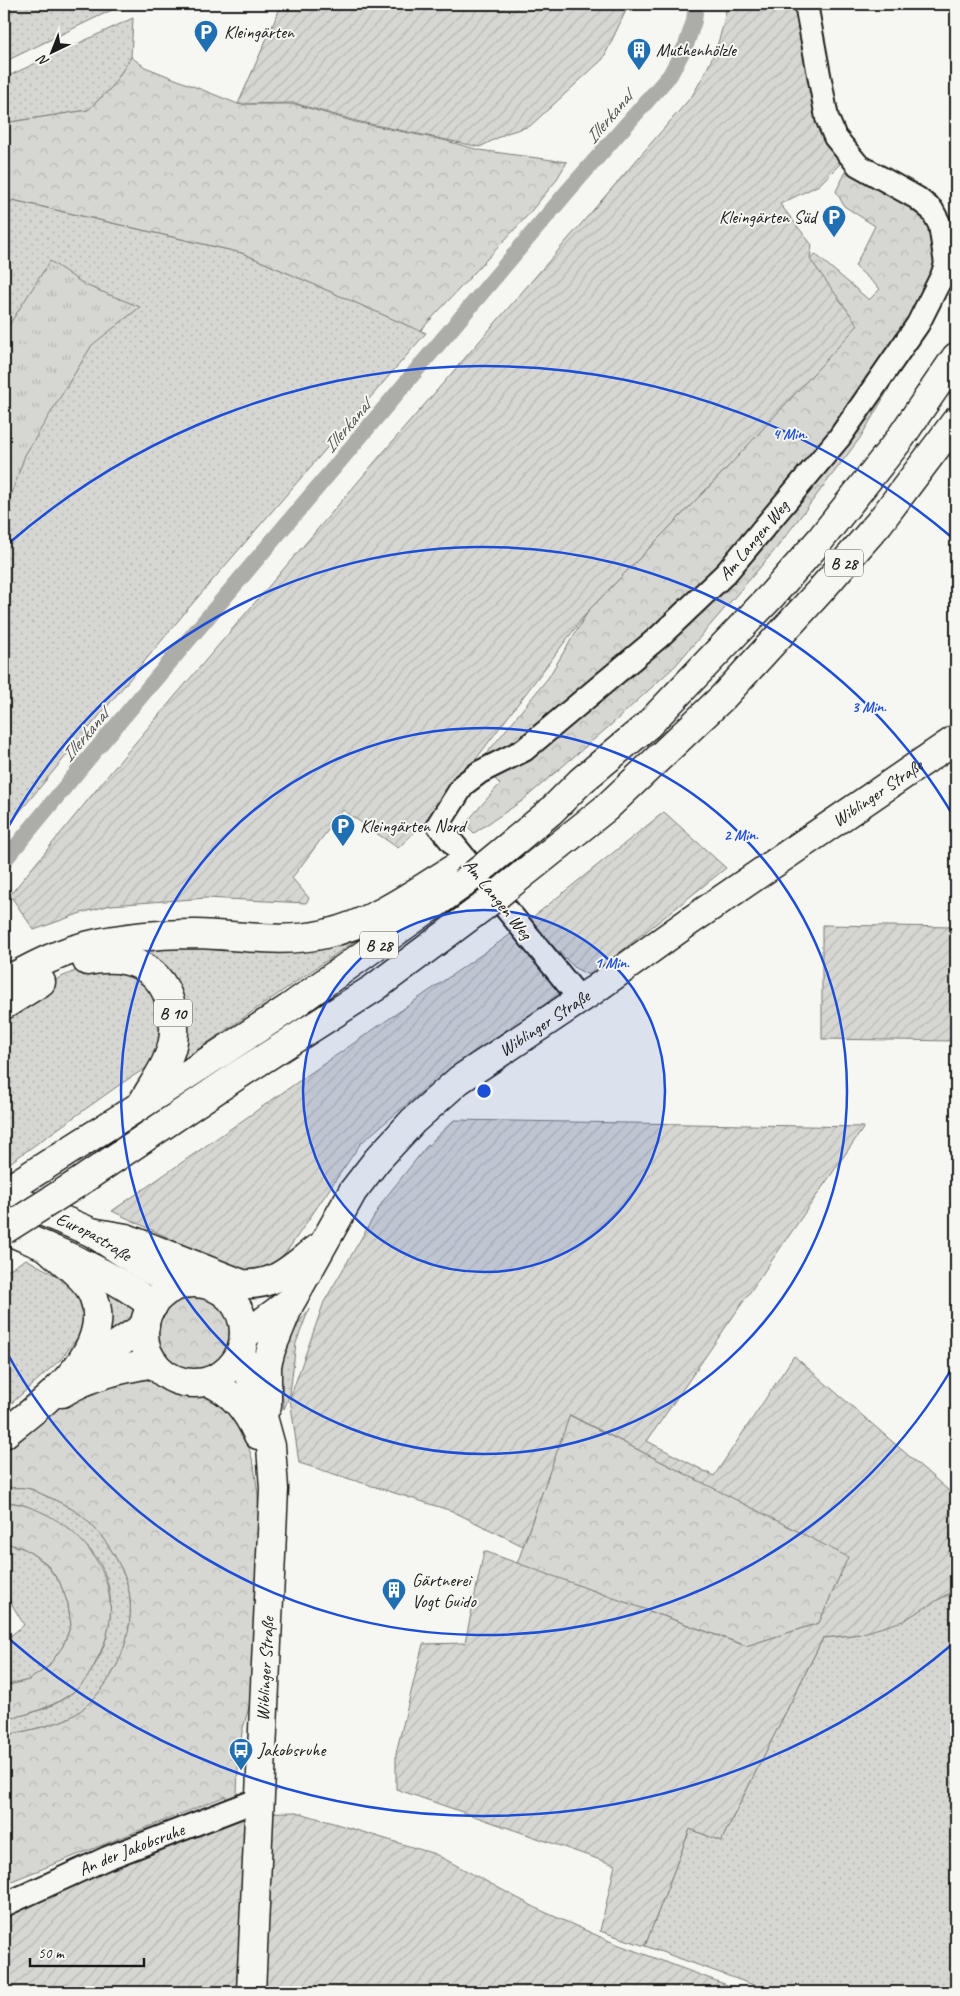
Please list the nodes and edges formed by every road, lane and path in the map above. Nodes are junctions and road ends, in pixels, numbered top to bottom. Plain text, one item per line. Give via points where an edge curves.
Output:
1 (806, 4) edge
2 (956, 338) edge
3 (956, 357) edge
4 (926, 402) junction
5 (956, 421) edge
6 (956, 739) edge
7 (459, 876) junction
8 (4, 982) edge
9 (580, 999) junction
10 (4, 1005) edge
11 (141, 1105) junction
12 (4, 1193) edge
13 (4, 1230) edge
14 (91, 1232) junction
15 (324, 1244) junction
16 (48, 1248) junction
17 (308, 1272) junction
18 (180, 1285) junction
19 (232, 1300) junction
20 (292, 1300) junction
21 (149, 1316) junction
22 (243, 1344) junction
23 (154, 1363) junction
24 (70, 1377) junction
25 (209, 1382) junction
26 (37, 1408) junction
27 (267, 1427) junction
28 (4, 1434) edge
29 (272, 1466) junction
30 (260, 1799) junction
31 (4, 1905) edge
32 (251, 1992) edge

1 - 9 street, Am Langen Weg via 827,118 835,137 858,165 932,210 940,225 946,264 918,324 839,438 726,573 660,636 524,750 480,772 464,784 438,825
2 - 4 main road
3 - 4 main road, B 28
4 - 7 main road, B 28 via 850,502 772,595 648,724 550,812 480,858
5 - 13 main road, B 28, bridge via 879,523 819,592 723,698 606,808 484,906 374,988
6 - 9 main road, Wiblinger Straße
7 - 8 main road via 353,926 324,934 270,939 196,934 108,942 50,959
7 - 11 main road, B 28 via 289,1008
9 - 15 main road, Wiblinger Straße via 459,1080 413,1121 353,1191
10 - 11 main road, B 10 via 81,962 116,958 145,967 165,987 171,1003 174,1030 167,1061
11 - 12 main road, B 10
12 - 14 main road, Europastraße / B 10
13 - 16 main road, Europastraße
14 - 15 main road via 126,1238 233,1281 252,1285 270,1282
14 - 18 main road, Europastraße / B 10
15 - 17 main road, Wiblinger Straße
16 - 21 main road, Europastraße via 129,1288
16 - 24 main road via 91,1290 97,1307 93,1337 84,1358
17 - 19 main road, Wiblinger Straße via 263,1301
17 - 20 main road, Wiblinger Straße
18 - 19 main road, B 10 via 208,1285
18 - 21 main road via 160,1297
19 - 22 main road, B 10 via 244,1322
20 - 22 main road, Wiblinger Straße
20 - 27 main road via 267,1365
21 - 23 main road via 145,1339
21 - 24 main road
22 - 25 main road via 233,1365
22 - 27 main road, Wiblinger Straße
23 - 25 main road via 179,1381
23 - 26 main road via 95,1376
24 - 26 main road
25 - 29 main road, Wiblinger Straße via 229,1392 249,1416
26 - 28 main road
27 - 29 main road, Wiblinger Straße
29 - 30 main road, Wiblinger Straße via 274,1489
30 - 31 street, An der Jakobsruhe via 107,1858
30 - 32 main road, Wiblinger Straße

